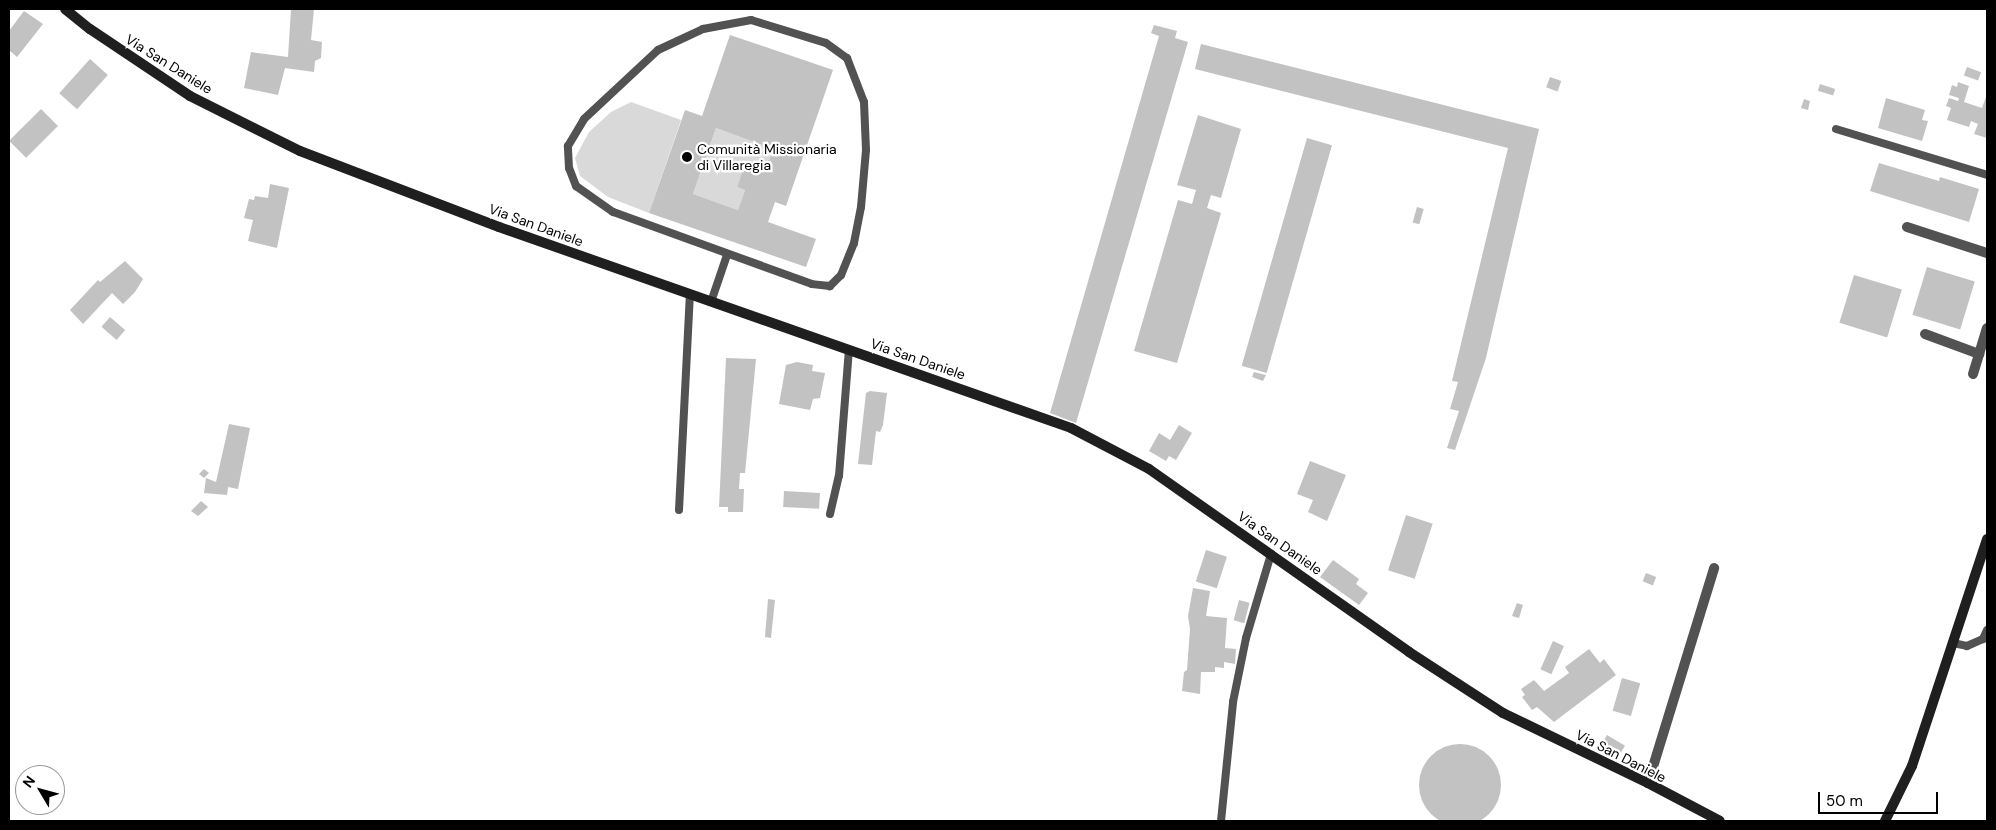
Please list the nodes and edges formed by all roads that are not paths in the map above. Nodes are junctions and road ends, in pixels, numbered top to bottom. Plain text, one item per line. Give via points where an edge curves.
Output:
1 (65, 9) edge
2 (1836, 129) dead end
3 (1987, 175) edge
4 (1907, 227) dead end
5 (1987, 253) edge
6 (727, 255) junction
7 (690, 294) junction
8 (711, 302) junction
9 (1987, 328) edge
10 (1925, 334) dead end
11 (850, 350) junction
12 (1979, 354) junction
13 (1973, 374) dead end
14 (679, 510) dead end
15 (830, 514) dead end
16 (1987, 539) edge
17 (1271, 554) junction
18 (1714, 568) dead end
19 (1987, 630) edge
20 (1953, 643) junction
21 (1648, 783) junction
22 (1221, 821) edge
23 (1720, 821) edge
24 (1885, 821) edge

1 - 7 street, Via San Daniele via 190,96 300,151 499,227
2 - 3 lane
4 - 5 street
6 - 6 lane via 812,284 830,286 841,275 854,243 861,207 866,150 864,102 846,58 826,43 751,20 703,29 658,50 584,119 568,146 569,168 576,186 598,203 613,212
6 - 8 lane
7 - 8 street, Via San Daniele
7 - 14 lane
8 - 11 street, Via San Daniele
9 - 12 street
10 - 12 street
11 - 15 lane via 839,476
11 - 17 street, Via San Daniele via 1071,428 1149,469
12 - 13 street
16 - 20 street
17 - 21 street, Via San Daniele via 1409,652 1503,713
17 - 22 lane via 1246,638 1233,702
18 - 21 street
19 - 20 lane via 1983,639 1967,646
20 - 24 street via 1912,766
21 - 23 street, Via San Daniele

